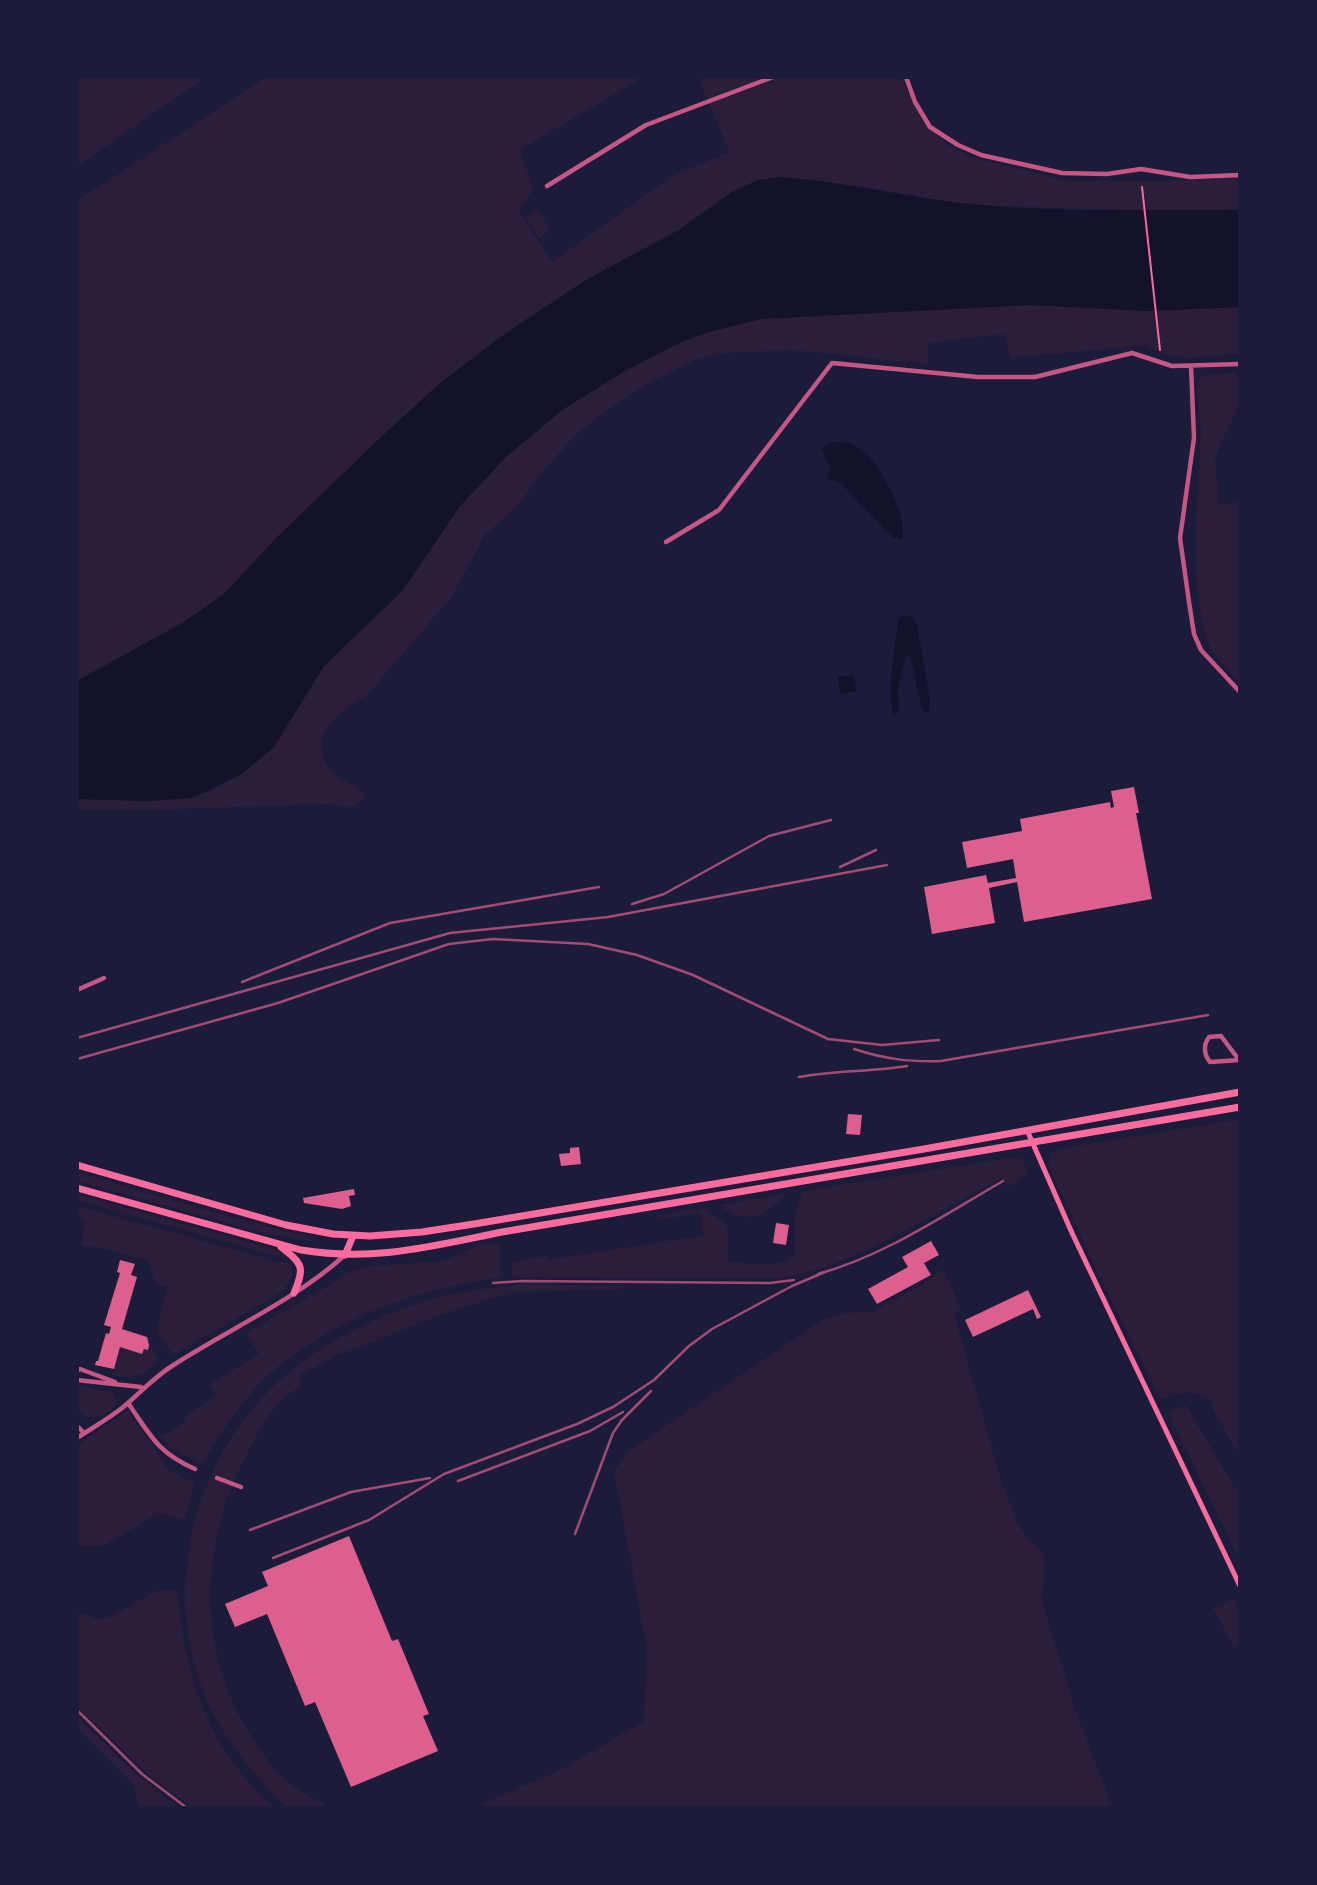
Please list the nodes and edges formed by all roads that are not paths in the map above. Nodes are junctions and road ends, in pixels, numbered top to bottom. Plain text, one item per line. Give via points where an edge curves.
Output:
1 (773, 77) edge
2 (906, 77) edge
3 (1240, 175) edge
4 (547, 186) dead end
5 (1240, 364) edge
6 (1191, 366) junction
7 (666, 542) dead end
8 (1240, 692) edge
9 (104, 978) dead end
10 (77, 990) edge
11 (1240, 1060) edge
12 (1240, 1092) edge
13 (1240, 1107) edge
14 (1027, 1130) junction
15 (1031, 1143) junction
16 (77, 1165) edge
17 (77, 1188) edge
18 (353, 1236) junction
19 (278, 1244) junction
20 (345, 1255) junction
21 (294, 1293) junction
22 (77, 1371) edge
23 (77, 1380) edge
24 (119, 1384) junction
25 (142, 1388) junction
26 (128, 1402) junction
27 (77, 1426) edge
28 (84, 1433) junction
29 (77, 1438) edge
30 (195, 1469) dead end
31 (217, 1478) dead end
32 (241, 1487) dead end
33 (1240, 1586) edge

1 - 4 street via 646,125
2 - 3 street via 930,128 981,155 1062,173 1141,169 1190,177
5 - 6 street
6 - 7 street via 1172,366 1132,353 1035,377 978,377 832,363 719,510
6 - 8 street via 1194,438 1180,538 1189,602 1201,650
9 - 10 street
11 - 11 street via 1210,1062 1205,1042 1221,1036
12 - 14 highway
13 - 15 highway
14 - 15 main road
14 - 18 highway via 422,1232
15 - 20 highway via 422,1249
15 - 33 main road
16 - 18 highway via 286,1225
17 - 19 highway
18 - 20 highway
19 - 20 highway
19 - 21 highway via 301,1267
20 - 21 street
21 - 25 street
22 - 24 street
23 - 24 street
24 - 25 street
25 - 26 street
26 - 28 street
26 - 30 street via 168,1455
27 - 28 street
28 - 29 street
31 - 32 street

